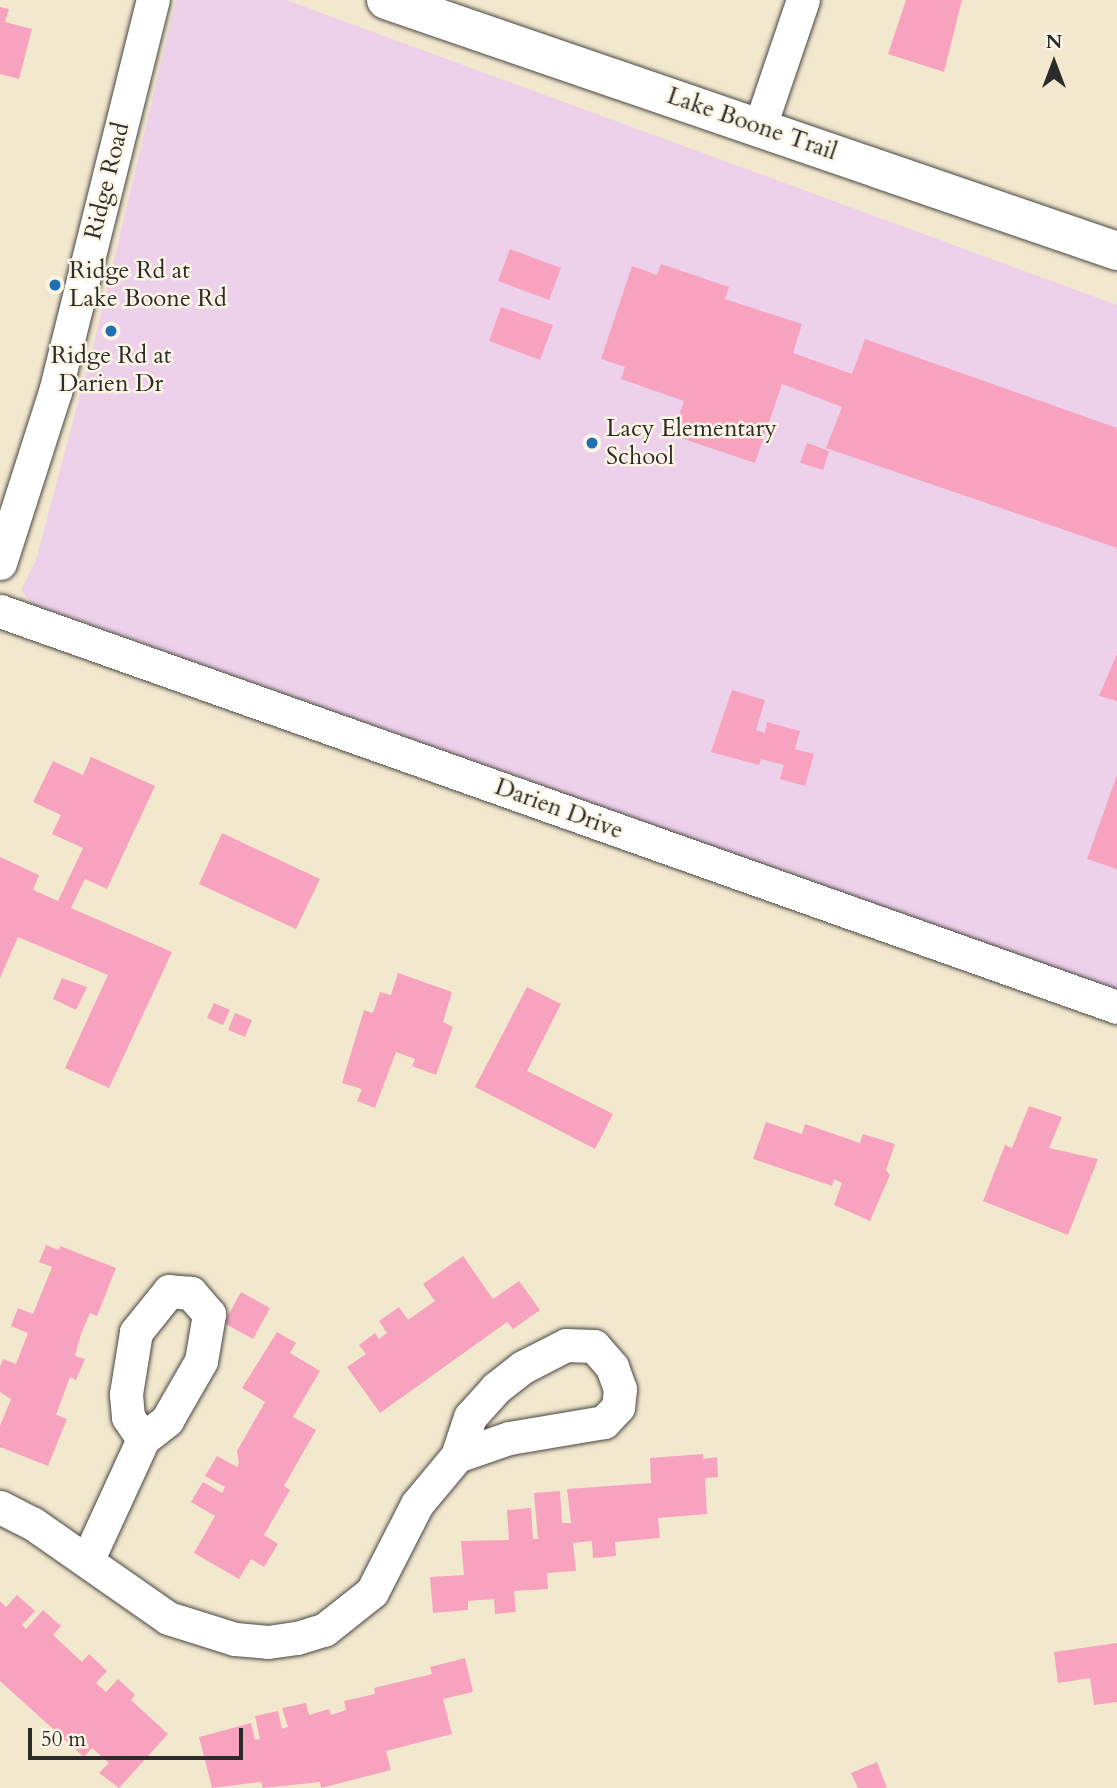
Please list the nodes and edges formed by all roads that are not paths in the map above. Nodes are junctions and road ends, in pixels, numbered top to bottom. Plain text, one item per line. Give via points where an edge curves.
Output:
1 (153, 0) edge
2 (386, 0) edge
3 (803, 0) edge
4 (760, 126) junction
5 (1117, 251) edge
6 (0, 563) edge
7 (0, 611) edge
8 (1117, 1007) edge
9 (143, 1439) dead end
10 (457, 1456) junction
11 (0, 1507) edge
12 (87, 1561) junction

1 - 6 street, Ridge Road via 55,392
2 - 4 main road, Lake Boone Trail
3 - 4 street
4 - 5 main road, Lake Boone Trail
7 - 8 street, Darien Drive
9 - 12 street
10 - 10 street via 470,1417 523,1367 581,1343 594,1346 612,1367 620,1389 618,1407 604,1422 509,1438
10 - 12 street via 417,1504 372,1592 324,1630 268,1642 200,1632 168,1618
11 - 12 street

